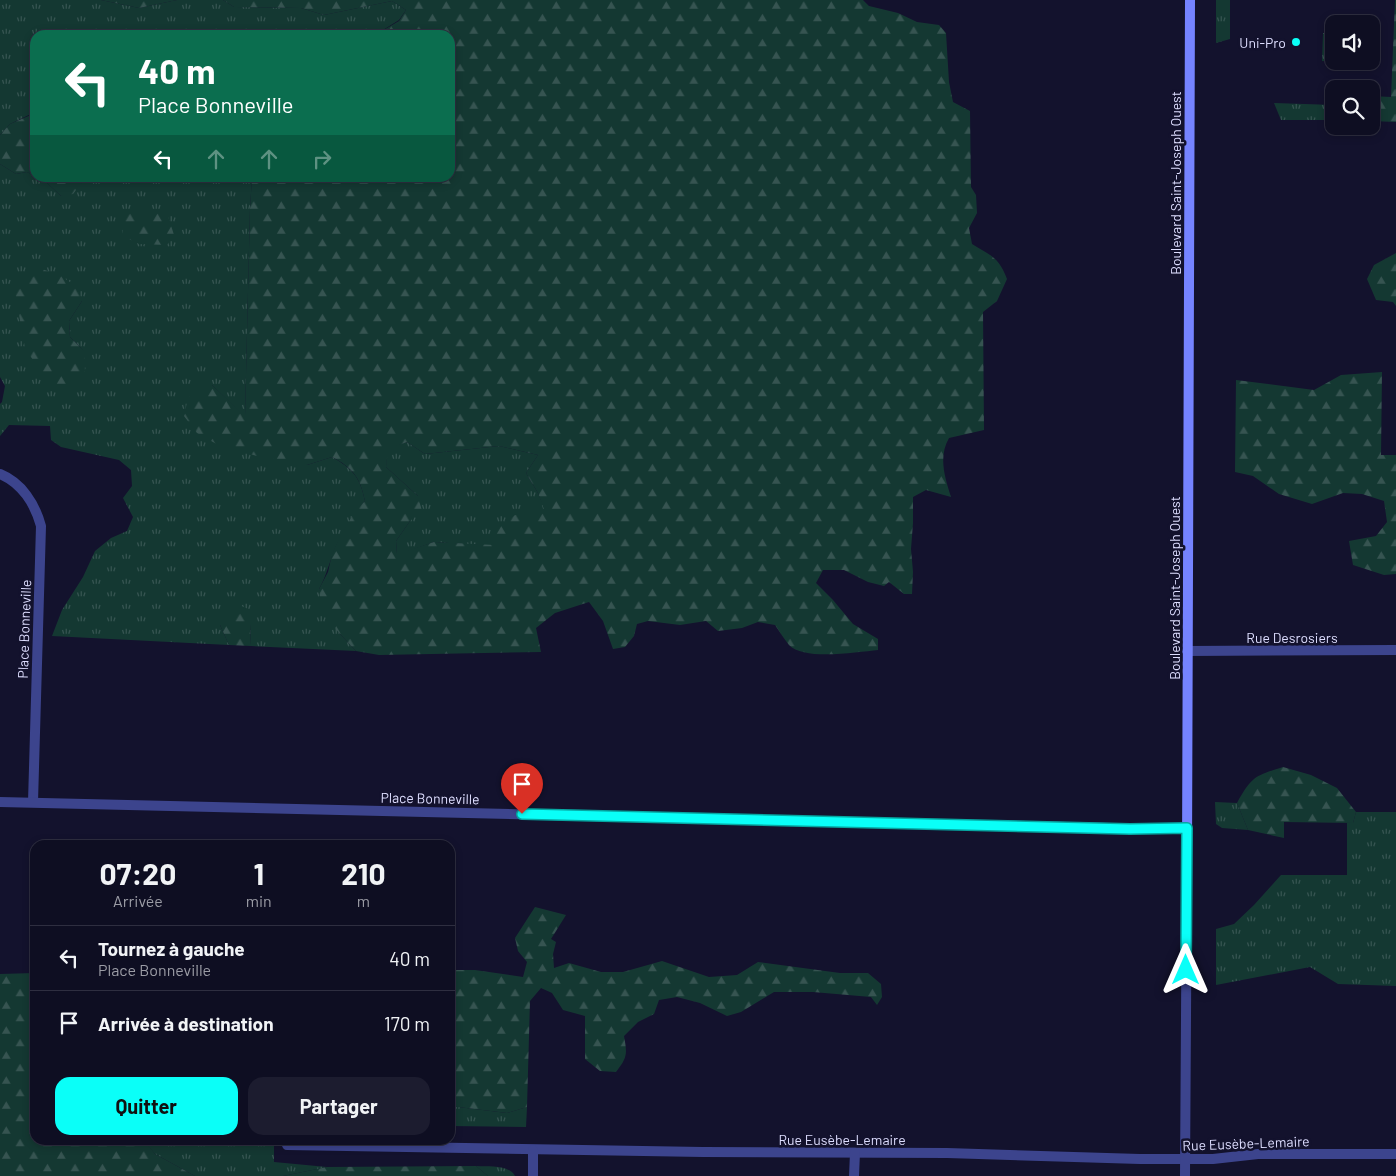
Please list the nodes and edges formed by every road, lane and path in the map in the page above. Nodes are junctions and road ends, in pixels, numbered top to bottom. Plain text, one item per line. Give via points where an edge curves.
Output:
1 (1190, 0) edge
2 (0, 474) edge
3 (1396, 650) edge
4 (1188, 651) junction
5 (0, 802) edge
6 (33, 802) junction
7 (1187, 828) junction
8 (1187, 858) joint
9 (288, 1145) dead end
10 (533, 1150) junction
11 (855, 1153) junction
12 (1396, 1154) edge
13 (1185, 1159) junction
14 (533, 1176) edge
15 (854, 1176) edge
16 (1185, 1176) edge

1 - 4 main road, Boulevard Saint-Joseph Ouest
2 - 6 street, Place Bonneville via 30,498 41,526
3 - 4 street, Rue Desrosiers
4 - 7 main road, Boulevard Saint-Joseph Ouest
5 - 6 street, Place Bonneville
6 - 7 street, Place Bonneville
7 - 8 main road, Boulevard Saint-Joseph Ouest
8 - 13 street, Boulevard Saint-Joseph Ouest
9 - 10 street, Rue Eusèbe-Lemaire
10 - 11 street, Rue Eusèbe-Lemaire
10 - 14 street
11 - 13 street, Rue Eusèbe-Lemaire
11 - 15 street
12 - 13 street, Rue Eusèbe-Lemaire via 1258,1154
13 - 16 street, Boulevard Saint-Joseph Ouest

